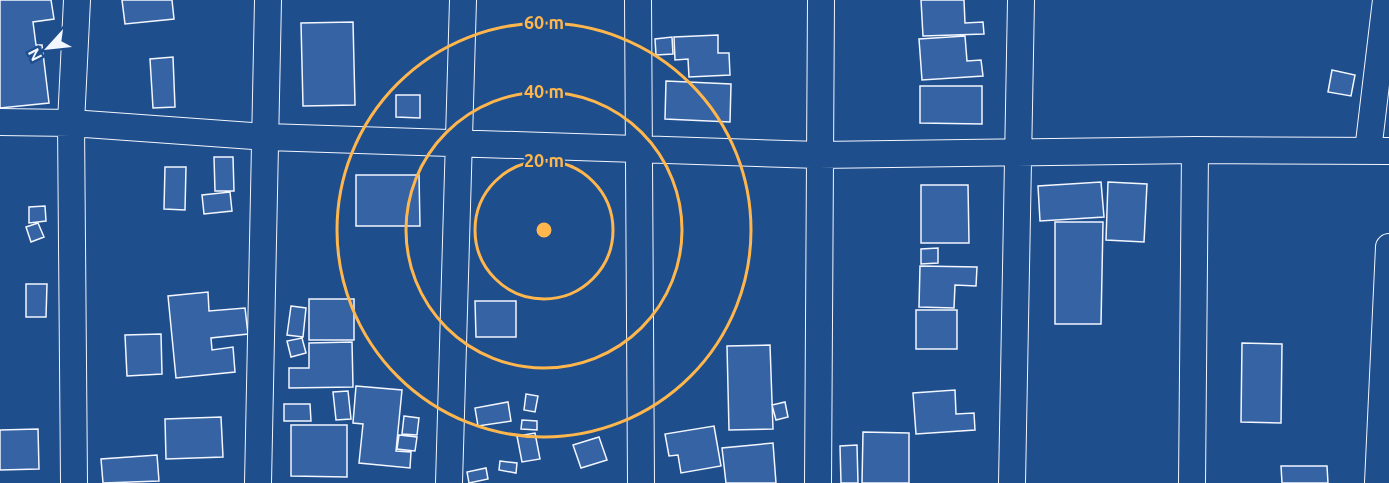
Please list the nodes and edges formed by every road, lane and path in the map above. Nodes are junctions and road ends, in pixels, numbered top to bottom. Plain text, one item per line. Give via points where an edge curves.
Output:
1 (77, 0) edge
2 (268, 0) edge
3 (463, 0) edge
4 (638, 0) edge
5 (821, 0) edge
6 (1021, 0) edge
7 (1386, 0) edge
8 (0, 122) edge
9 (71, 123) junction
10 (267, 136) junction
11 (459, 143) junction
12 (638, 149) junction
13 (1195, 150) junction
14 (1379, 151) edge
15 (1017, 152) junction
16 (819, 155) junction
17 (1389, 247) edge
18 (74, 483) edge
19 (258, 483) edge
20 (449, 483) edge
21 (641, 483) edge
22 (818, 483) edge
23 (1012, 483) edge
24 (1192, 483) edge
25 (1378, 483) edge

1 - 9 street
2 - 10 street
3 - 11 street
4 - 12 street
5 - 16 street
6 - 15 street
7 - 14 street
8 - 9 street
9 - 10 street
9 - 18 street
10 - 11 street
10 - 19 street
11 - 12 street
11 - 20 street
12 - 16 street
12 - 21 street
13 - 14 street
13 - 15 street
13 - 24 street
15 - 16 street
15 - 23 street
16 - 22 street
17 - 25 street

